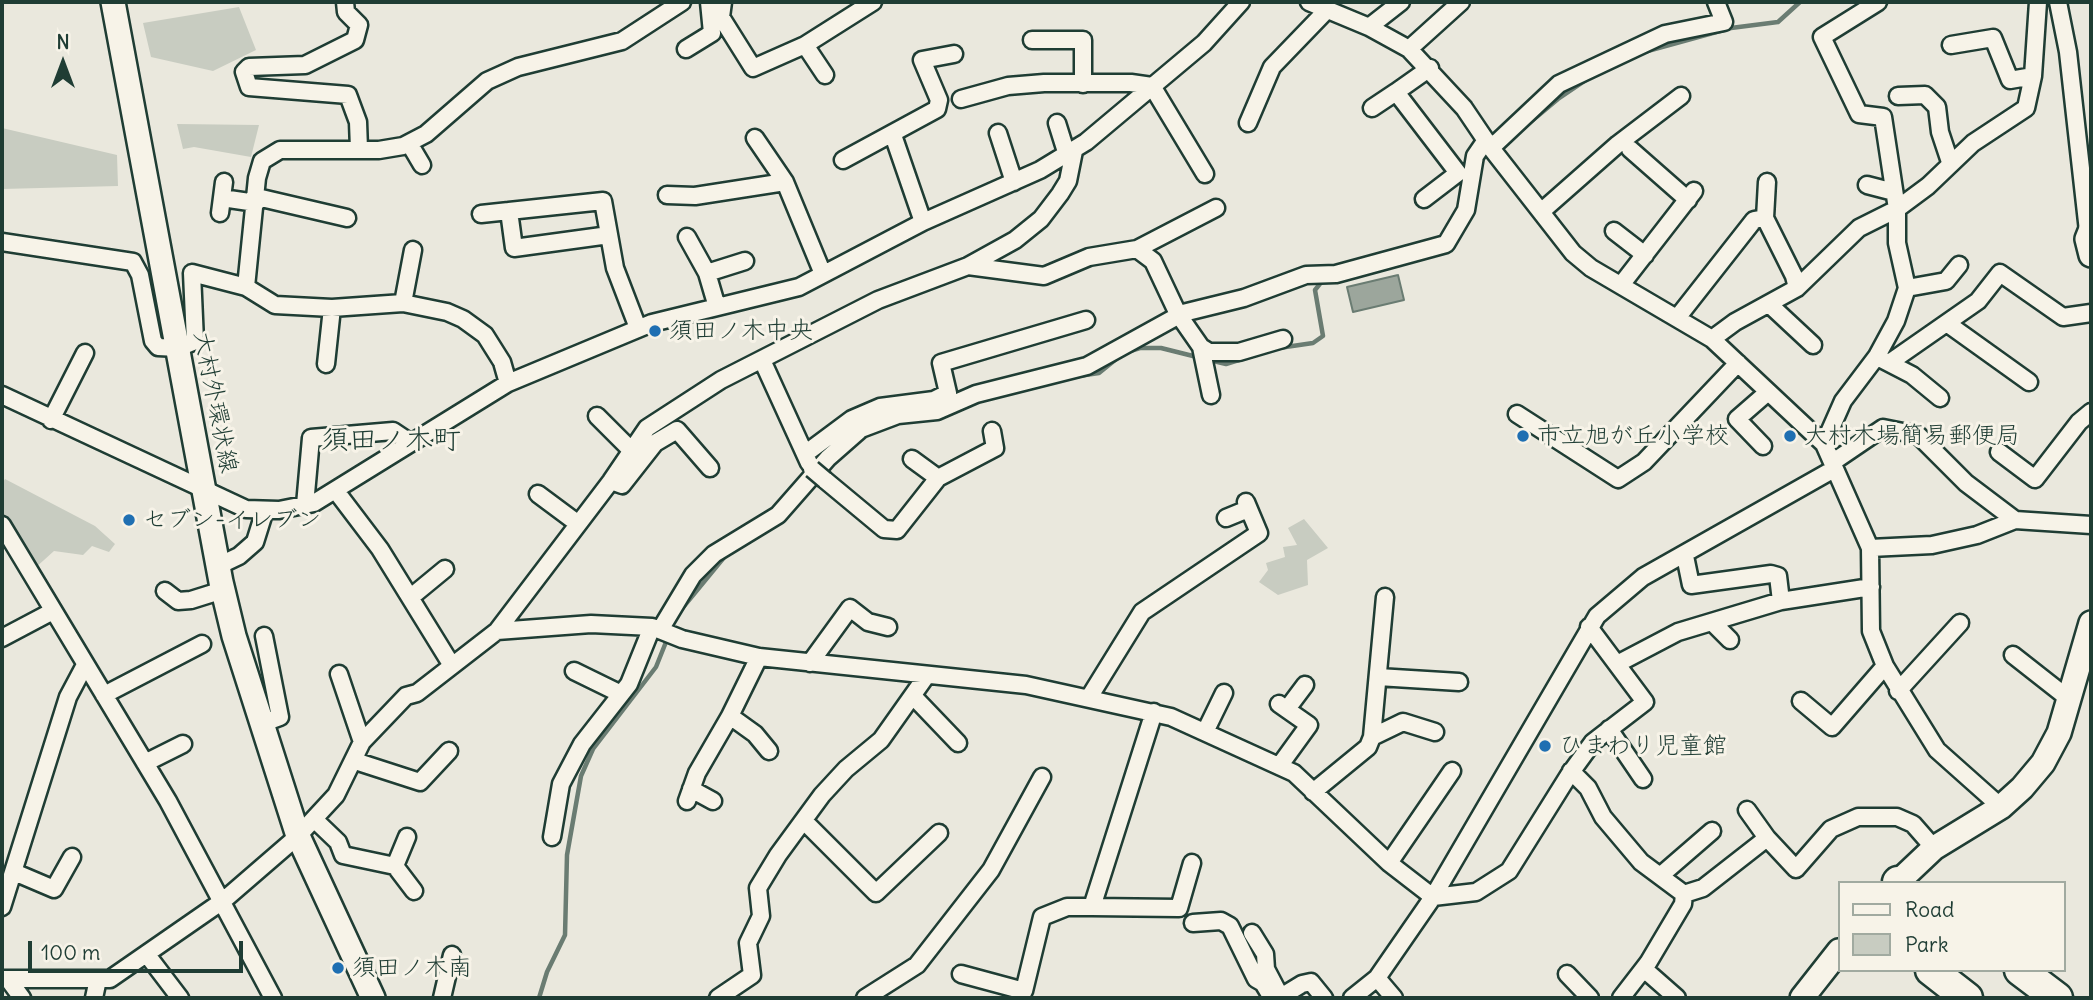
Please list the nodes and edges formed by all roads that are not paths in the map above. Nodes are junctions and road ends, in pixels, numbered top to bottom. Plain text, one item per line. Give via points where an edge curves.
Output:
1 (113, 2) edge
2 (345, 2) edge
3 (682, 2) edge
4 (709, 2) edge
5 (723, 2) edge
6 (873, 2) edge
7 (1241, 2) edge
8 (1309, 2) edge
9 (1401, 2) edge
10 (1461, 2) edge
11 (1716, 2) edge
12 (1878, 2) edge
13 (2038, 2) edge
14 (2058, 2) edge
15 (1326, 11) junction
16 (1369, 27) junction
17 (1032, 40) dead end
18 (804, 45) junction
19 (1951, 45) dead end
20 (686, 49) dead end
21 (1409, 49) junction
22 (954, 54) dead end
23 (1430, 68) junction
24 (825, 75) dead end
25 (2033, 76) junction
26 (1083, 84) junction
27 (1152, 86) junction
28 (1396, 92) junction
29 (1681, 96) dead end
30 (1898, 96) dead end
31 (961, 99) dead end
32 (1372, 108) dead end
33 (1057, 123) dead end
34 (1248, 123) dead end
35 (998, 133) dead end
36 (893, 135) junction
37 (755, 138) dead end
38 (409, 143) junction
39 (1488, 144) junction
40 (359, 149) junction
41 (1630, 149) dead end
42 (1071, 153) junction
43 (843, 160) dead end
44 (1950, 162) junction
45 (422, 165) dead end
46 (1205, 174) dead end
47 (785, 182) junction
48 (1014, 182) junction
49 (1766, 182) dead end
50 (1867, 185) dead end
51 (1894, 192) junction
52 (667, 195) dead end
53 (222, 198) dead end
54 (1424, 199) dead end
55 (256, 200) junction
56 (1216, 208) dead end
57 (1897, 209) junction
58 (509, 211) junction
59 (1542, 211) junction
60 (481, 214) dead end
61 (347, 218) dead end
62 (1765, 218) junction
63 (923, 222) junction
64 (2090, 230) edge
65 (1614, 231) dead end
66 (609, 235) junction
67 (687, 237) dead end
68 (2, 242) edge
69 (1137, 249) junction
70 (413, 250) dead end
71 (1645, 255) junction
72 (2091, 255) edge
73 (745, 261) dead end
74 (1959, 265) dead end
75 (968, 266) junction
76 (707, 273) junction
77 (823, 274) junction
78 (1621, 285) junction
79 (246, 287) junction
80 (1797, 288) junction
81 (1907, 288) junction
82 (403, 303) junction
83 (1769, 304) junction
84 (717, 307) junction
85 (332, 308) junction
86 (2091, 313) edge
87 (1178, 314) junction
88 (1677, 318) junction
89 (1086, 320) dead end
90 (1948, 324) junction
91 (638, 328) junction
92 (1712, 338) junction
93 (1283, 340) dead end
94 (1813, 345) dead end
95 (178, 348) junction
96 (85, 353) dead end
97 (1204, 355) junction
98 (762, 360) junction
99 (1883, 360) junction
100 (1738, 363) junction
101 (326, 364) dead end
102 (2029, 382) dead end
103 (508, 383) junction
104 (1768, 391) junction
105 (2, 395) edge
106 (1211, 395) dead end
107 (1940, 398) dead end
108 (2091, 412) edge
109 (1517, 414) dead end
110 (597, 416) dead end
111 (51, 420) junction
112 (992, 430) dead end
113 (408, 442) junction
114 (1824, 444) junction
115 (1763, 446) dead end
116 (631, 450) junction
117 (1999, 452) dead end
118 (805, 454) junction
119 (912, 459) dead end
120 (1834, 465) junction
121 (710, 468) dead end
122 (937, 478) junction
123 (611, 481) junction
124 (336, 491) junction
125 (206, 492) junction
126 (538, 495) dead end
127 (305, 505) junction
128 (265, 510) junction
129 (1226, 518) dead end
130 (2015, 520) junction
131 (577, 523) junction
132 (2, 525) edge
133 (2091, 525) edge
134 (1870, 548) junction
135 (1685, 556) junction
136 (218, 566) junction
137 (445, 569) dead end
138 (1871, 587) junction
139 (223, 590) junction
140 (165, 591) dead end
141 (411, 597) junction
142 (837, 597) dead end
143 (1385, 597) dead end
144 (1781, 601) junction
145 (850, 608) junction
146 (53, 611) junction
147 (1712, 622) junction
148 (1960, 623) dead end
149 (2091, 623) edge
150 (888, 627) dead end
151 (1589, 627) junction
152 (658, 629) junction
153 (497, 631) junction
154 (264, 636) dead end
155 (2, 638) edge
156 (1730, 640) dead end
157 (202, 644) dead end
158 (2013, 655) dead end
159 (759, 657) junction
160 (810, 663) junction
161 (451, 664) junction
162 (1617, 664) junction
163 (85, 665) junction
164 (1885, 666) junction
165 (574, 671) dead end
166 (339, 674) dead end
167 (927, 675) junction
168 (1378, 677) junction
169 (1459, 682) dead end
170 (1305, 685) dead end
171 (1898, 691) junction
172 (1224, 693) dead end
173 (621, 694) junction
174 (104, 695) junction
175 (913, 696) junction
176 (1090, 696) junction
177 (2069, 699) junction
178 (1801, 701) dead end
179 (1154, 712) junction
180 (730, 716) junction
181 (261, 724) junction
182 (1609, 729) junction
183 (1205, 732) junction
184 (1435, 732) dead end
185 (1372, 737) junction
186 (362, 743) junction
187 (958, 743) dead end
188 (183, 744) dead end
189 (449, 751) dead end
190 (769, 751) dead end
191 (355, 761) junction
192 (145, 763) junction
193 (1280, 765) junction
194 (1452, 771) dead end
195 (1571, 771) junction
196 (1042, 777) dead end
197 (1643, 779) dead end
198 (1313, 792) junction
199 (713, 801) dead end
200 (2001, 807) junction
201 (1747, 810) dead end
202 (314, 819) junction
203 (804, 821) junction
204 (1712, 831) dead end
205 (939, 833) dead end
206 (298, 836) junction
207 (407, 837) dead end
208 (552, 837) dead end
209 (1767, 838) junction
210 (1934, 848) junction
211 (72, 857) dead end
212 (1390, 863) junction
213 (395, 866) junction
214 (14, 872) junction
215 (1206, 876) dead end
216 (1660, 876) junction
217 (1899, 881) edge
218 (414, 891) dead end
219 (1684, 894) junction
220 (1433, 897) junction
221 (224, 900) junction
222 (2, 906) edge
223 (1092, 907) junction
224 (1194, 923) dead end
225 (1252, 933) dead end
226 (1838, 952) edge
227 (452, 955) dead end
228 (148, 956) junction
229 (1644, 969) junction
230 (1934, 972) edge
231 (2023, 972) edge
232 (961, 974) dead end
233 (1567, 974) dead end
234 (1377, 978) junction
235 (5, 979) edge
236 (98, 979) junction
237 (22, 998) edge
238 (94, 998) edge
239 (180, 998) edge
240 (273, 998) edge
241 (373, 998) edge
242 (442, 998) edge
243 (718, 998) edge
244 (865, 998) edge
245 (1278, 998) edge
246 (1324, 998) edge
247 (1352, 998) edge
248 (1394, 998) edge
249 (1590, 998) edge
250 (1621, 998) edge
251 (1677, 998) edge
252 (1802, 998) edge
253 (1967, 998) edge
254 (2057, 998) edge

1 - 95 main road, 大村外環状線
2 - 40 street via 346,12 359,25 355,40 305,65 249,67 244,72 249,87 348,95 358,122
3 - 38 street via 622,41 517,67 487,82
4 - 20 street via 712,33
5 - 18 street via 721,17 753,68
6 - 18 street
7 - 27 street via 1204,43
8 - 15 street
9 - 16 street
10 - 21 street
11 - 39 street via 1724,22 1665,34 1559,84
12 - 51 street via 1822,37 1859,114 1883,117
13 - 25 street
14 - 64 street
15 - 16 street
15 - 34 street via 1272,67
16 - 21 street
17 - 26 street via 1083,40
18 - 24 street
19 - 25 street via 1993,38 2010,80
21 - 23 street
22 - 36 street via 922,60 939,100 937,109
23 - 28 street
23 - 39 street
25 - 44 street via 2026,108
26 - 27 street
26 - 31 street via 1008,86
27 - 42 street
27 - 46 street
28 - 32 street
28 - 54 street via 1458,173
29 - 59 street
30 - 44 street via 1925,95 1937,107
33 - 42 street
35 - 48 street
36 - 43 street
36 - 63 street
37 - 47 street
38 - 40 street
38 - 45 street
39 - 59 street
39 - 87 street via 1475,156 1466,210 1446,244 1336,274 1306,275 1244,298
40 - 55 street via 280,150 262,161
41 - 71 street via 1691,195
42 - 48 street
42 - 75 street via 1068,181 1041,219 1015,240
44 - 57 street
47 - 52 street via 695,196
47 - 77 street
48 - 63 street
49 - 62 street
50 - 51 street
51 - 57 street
53 - 55 street
55 - 61 street
55 - 79 street
56 - 69 street
57 - 80 street via 1858,228
57 - 81 street via 1897,243
58 - 60 street
58 - 66 street via 603,201
58 - 66 street via 514,248
59 - 78 street via 1573,253
62 - 80 street
62 - 88 street via 1754,220
63 - 77 street
64 - 72 main road
65 - 71 street
66 - 91 street via 615,268
67 - 76 street
68 - 95 street via 133,262 140,275 153,341 158,347
69 - 75 street via 1089,257 1044,276
69 - 87 street via 1153,261
70 - 82 street
71 - 78 street
73 - 76 street
74 - 81 street via 1946,281
75 - 98 street via 878,300
76 - 84 street
77 - 84 street via 799,287
78 - 88 street
79 - 85 street via 275,305
79 - 95 street via 192,273 195,341
80 - 83 street
81 - 99 street
82 - 85 street
82 - 103 street via 463,318 485,335 502,362
83 - 92 street
83 - 94 street
84 - 91 street
85 - 101 street
86 - 90 street via 2063,317 2000,273 1978,301
87 - 97 street
87 - 152 street via 1087,366 976,394 937,411 898,415 861,429 828,458 778,515 714,554 693,575
88 - 92 street
89 - 118 street via 941,363 948,393 852,419
90 - 99 street
90 - 102 street
91 - 103 street
92 - 100 street
93 - 97 street via 1239,352
95 - 125 main road, 大村外環状線
96 - 111 street
97 - 106 street
98 - 116 street via 721,380 648,428
98 - 118 street
99 - 107 street via 1912,375
99 - 114 street via 1843,401
100 - 104 street
100 - 109 street via 1644,462 1618,479
103 - 113 street
104 - 114 street
104 - 115 street via 1737,419
105 - 111 street
108 - 117 street via 2035,479
110 - 116 street
111 - 125 street
112 - 122 street via 995,448
113 - 124 street
113 - 127 street via 393,431 310,438
114 - 120 street
116 - 123 street
118 - 122 street, bridge via 812,469 884,529 897,530
119 - 122 street
120 - 130 street via 1883,428 1917,435 1966,483
120 - 134 street
120 - 135 street
121 - 123 street via 677,430 655,443 622,485
123 - 131 street
124 - 127 street
124 - 141 street
125 - 128 street via 246,509
125 - 136 main road, 大村外環状線
126 - 131 street
127 - 128 street
128 - 136 street via 255,542
129 - 176 street via 1247,505 1259,533 1142,612
130 - 133 street
130 - 134 street via 1932,545
131 - 153 street
132 - 146 street
134 - 138 street
135 - 144 street via 1691,585 1771,574 1778,576
135 - 151 street via 1643,578
136 - 139 main road, 大村外環状線
137 - 141 street
138 - 144 street
138 - 164 street via 1871,631
139 - 140 street via 178,601
139 - 181 main road, 大村外環状線
141 - 161 street
142 - 145 street
143 - 168 street
144 - 147 street
145 - 150 street via 868,622
145 - 160 street
146 - 155 street
146 - 163 street
147 - 156 street
147 - 162 street via 1678,632
148 - 171 street
149 - 177 main road
151 - 162 street
151 - 220 street
152 - 153 street via 591,624
152 - 159 street
152 - 173 street
153 - 161 street
154 - 181 street via 280,717
157 - 174 street
158 - 177 street
159 - 160 street
159 - 180 street
160 - 167 street
161 - 186 street via 406,696
162 - 182 street via 1645,702
163 - 174 street
163 - 214 street via 68,697
164 - 171 street
164 - 178 street via 1832,727
165 - 173 street
166 - 186 street
167 - 175 street
167 - 176 street
168 - 169 street
168 - 185 street
170 - 193 street via 1283,707 1309,725
171 - 200 street via 1937,750
172 - 183 street
173 - 208 street via 582,744 561,784
174 - 192 street
175 - 187 street
175 - 203 street via 881,740 846,769
176 - 179 street
177 - 200 main road via 2059,733 2043,763
179 - 183 street
179 - 223 street
180 - 190 street
180 - 199 street via 689,795
181 - 206 main road, 大村外環状線
182 - 195 street
182 - 197 street
183 - 193 street
184 - 185 street via 1403,722
185 - 198 street via 1368,747
186 - 191 street
188 - 192 street
189 - 191 street via 420,782
191 - 202 street via 336,794
192 - 221 street
193 - 198 street
194 - 212 street
195 - 216 street via 1641,862
195 - 220 street via 1509,871 1476,892
196 - 244 street via 991,870 917,965
198 - 212 street
200 - 210 main road
201 - 209 street
202 - 206 street
202 - 213 street via 338,842 343,855
203 - 205 street via 876,892
203 - 243 street via 758,888 761,916 748,943 757,975
204 - 216 street
206 - 221 street
206 - 241 main road, 大村外環状線
207 - 213 street
209 - 210 street via 1796,869 1831,829 1858,817 1897,817 1913,824
209 - 219 street via 1703,888
210 - 217 main road
211 - 214 street via 54,889
212 - 220 street
213 - 218 street
214 - 222 street
215 - 223 street via 1191,868 1180,908
216 - 219 street
219 - 229 street via 1683,904
220 - 234 street
221 - 228 street
221 - 240 street
223 - 232 street via 1066,907 1042,918 1024,991
224 - 245 street via 1221,921 1230,926 1256,979
225 - 245 street via 1265,954
226 - 252 main road
227 - 242 street
228 - 236 street via 110,979
228 - 239 street
229 - 250 street
229 - 251 street
230 - 253 highway
231 - 254 highway
233 - 249 street
234 - 247 street
234 - 248 street
235 - 236 street
235 - 237 street
236 - 238 street
245 - 246 street via 1311,982

